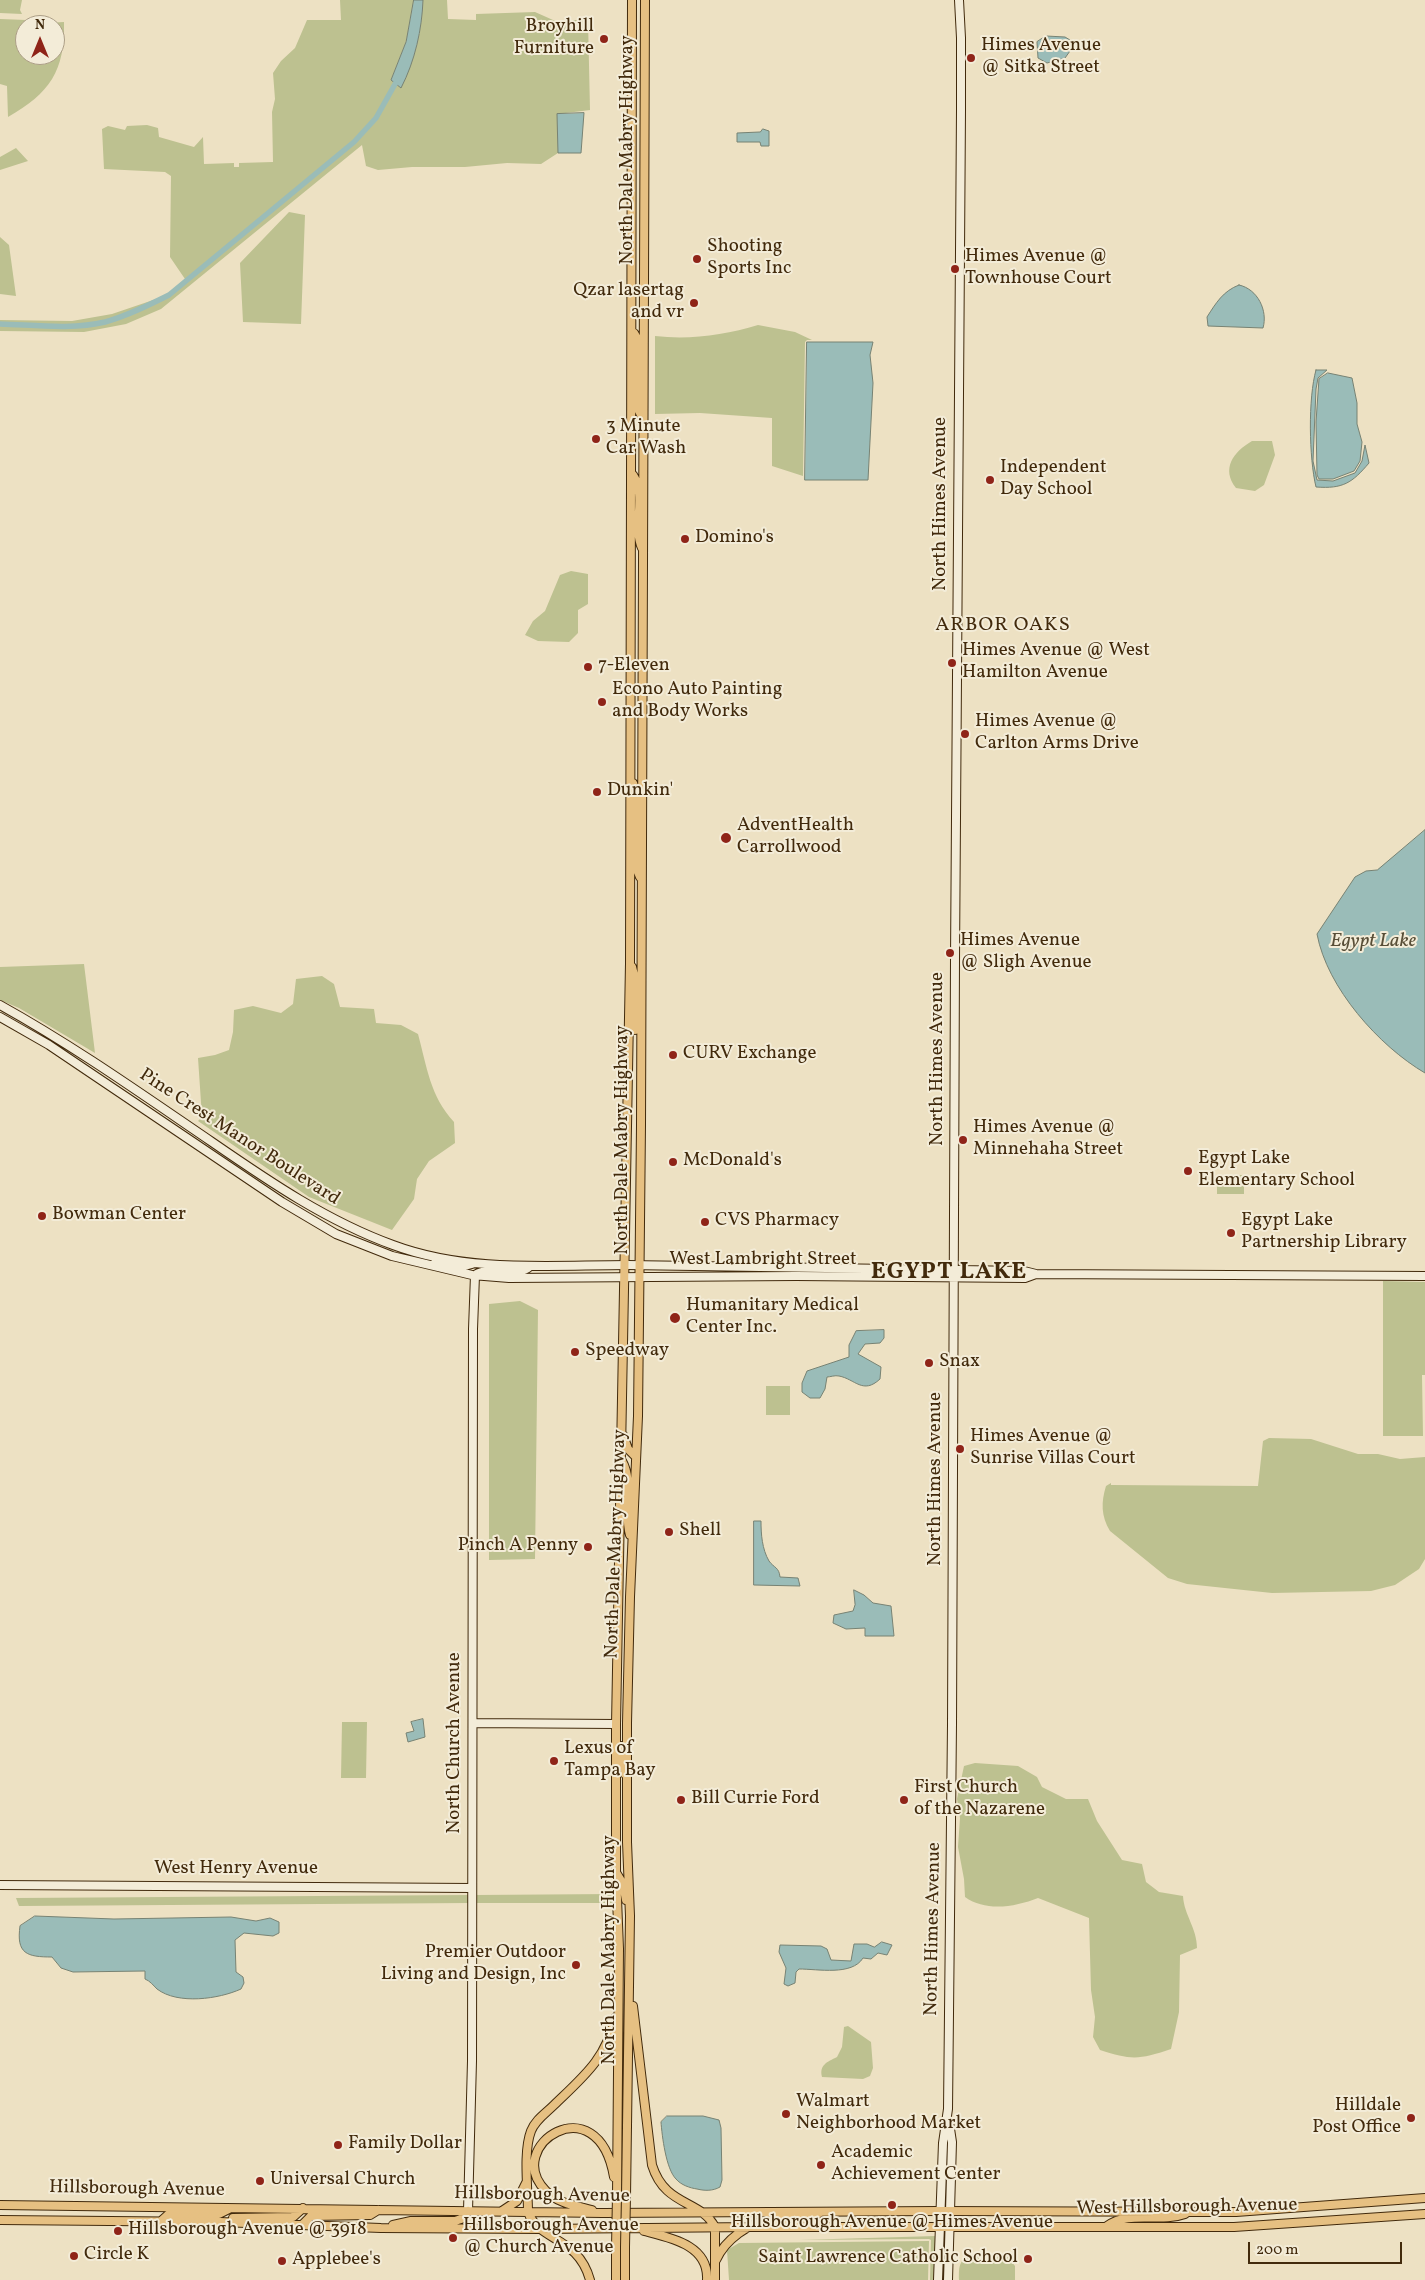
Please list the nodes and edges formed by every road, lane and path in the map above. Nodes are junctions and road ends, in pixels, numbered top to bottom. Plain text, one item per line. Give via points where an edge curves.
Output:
1 (632, 0) edge
2 (639, 0) edge
3 (645, 0) edge
4 (959, 0) edge
5 (645, 51) junction
6 (633, 270) junction
7 (644, 316) junction
8 (633, 331) junction
9 (644, 421) junction
10 (632, 473) junction
11 (643, 553) junction
12 (631, 720) junction
13 (642, 761) junction
14 (631, 778) junction
15 (630, 871) junction
16 (641, 879) junction
17 (630, 963) junction
18 (641, 964) junction
19 (0, 1005) edge
20 (0, 1017) edge
21 (640, 1066) junction
22 (418, 1262) junction
23 (475, 1262) junction
24 (624, 1265) junction
25 (531, 1266) junction
26 (639, 1266) junction
27 (953, 1270) junction
28 (1036, 1274) junction
29 (475, 1275) junction
30 (1425, 1276) edge
31 (639, 1277) junction
32 (624, 1278) junction
33 (953, 1279) junction
34 (620, 1426) junction
35 (635, 1456) junction
36 (621, 1459) junction
37 (632, 1542) junction
38 (619, 1574) junction
39 (630, 1597) junction
40 (618, 1625) junction
41 (629, 1647) junction
42 (617, 1695) junction
43 (627, 1723) junction
44 (473, 1724) junction
45 (616, 1724) junction
46 (628, 1783) junction
47 (616, 1784) junction
48 (627, 1842) junction
49 (616, 1873) junction
50 (0, 1885) edge
51 (472, 1888) junction
52 (630, 1914) junction
53 (629, 1974) junction
54 (618, 1997) junction
55 (948, 2118) junction
56 (528, 2178) junction
57 (617, 2195) junction
58 (1425, 2198) edge
59 (0, 2205) edge
60 (231, 2208) junction
61 (303, 2208) junction
62 (380, 2209) junction
63 (939, 2210) junction
64 (950, 2210) junction
65 (468, 2211) junction
66 (822, 2211) junction
67 (1084, 2211) joint
68 (1192, 2211) junction
69 (500, 2212) junction
70 (528, 2212) junction
71 (603, 2213) junction
72 (704, 2213) junction
73 (1425, 2214) edge
74 (0, 2220) edge
75 (160, 2222) junction
76 (220, 2222) junction
77 (303, 2224) junction
78 (753, 2226) junction
79 (1107, 2226) junction
80 (715, 2227) junction
81 (938, 2227) junction
82 (949, 2227) junction
83 (381, 2228) junction
84 (632, 2228) junction
85 (541, 2229) junction
86 (626, 2260) junction
87 (715, 2262) junction
88 (590, 2280) edge
89 (616, 2280) edge
90 (625, 2280) edge
91 (631, 2280) edge
92 (707, 2280) edge
93 (715, 2280) edge
94 (938, 2280) edge
95 (948, 2280) edge

1 - 6 main road, North Dale Mabry Highway
2 - 5 main road via 641,44
3 - 5 main road, North Dale Mabry Highway
4 - 27 street, North Himes Avenue via 962,47 961,274
5 - 7 main road, North Dale Mabry Highway
6 - 7 main road
6 - 8 main road, North Dale Mabry Highway
7 - 9 main road, North Dale Mabry Highway
8 - 9 main road via 639,342 639,410
8 - 10 main road, North Dale Mabry Highway
9 - 11 main road, North Dale Mabry Highway
10 - 11 main road via 638,487 637,538
10 - 12 main road, North Dale Mabry Highway
11 - 13 main road, North Dale Mabry Highway
12 - 13 main road via 636,726 636,752
12 - 14 main road, North Dale Mabry Highway
13 - 16 main road, North Dale Mabry Highway
14 - 15 main road, North Dale Mabry Highway
14 - 16 main road via 636,792 636,867
15 - 17 main road, North Dale Mabry Highway
15 - 18 main road via 635,891 634,949
16 - 18 main road, North Dale Mabry Highway
17 - 21 main road via 635,979 635,1054
17 - 24 main road, North Dale Mabry Highway
18 - 21 main road, North Dale Mabry Highway
19 - 23 street, Pine Crest Manor Boulevard via 48,1031 288,1194 341,1224 396,1246
20 - 22 street, Pine Crest Manor Boulevard via 49,1045 282,1202 336,1234 392,1256
21 - 26 main road, North Dale Mabry Highway
22 - 23 street, Pine Crest Manor Boulevard via 461,1266
22 - 29 street, Pine Crest Manor Boulevard
23 - 25 street, Pine Crest Manor Boulevard
24 - 25 street, Pine Crest Manor Boulevard
24 - 26 street, Pine Crest Manor Boulevard
24 - 32 main road, North Dale Mabry Highway
25 - 29 street, Pine Crest Manor Boulevard via 517,1272 483,1271
26 - 27 street, West Lambright Street
26 - 31 main road, North Dale Mabry Highway
27 - 28 street, West Lambright Street
27 - 33 street, North Himes Avenue
28 - 30 street, West Lambright Street
28 - 33 street, West Lambright Street via 1025,1278
29 - 32 street, Pine Crest Manor Boulevard via 562,1280
29 - 44 street, North Church Avenue
31 - 32 street, Pine Crest Manor Boulevard
31 - 33 street, West Lambright Street
31 - 35 main road, North Dale Mabry Highway
32 - 34 main road, North Dale Mabry Highway
33 - 55 street, North Himes Avenue
34 - 35 main road via 628,1449
34 - 36 main road, North Dale Mabry Highway
35 - 37 main road, North Dale Mabry Highway
36 - 37 main road via 627,1470 626,1522
36 - 38 main road, North Dale Mabry Highway
37 - 39 main road, North Dale Mabry Highway
38 - 39 main road
38 - 40 main road, North Dale Mabry Highway
39 - 41 main road, North Dale Mabry Highway
40 - 41 main road
40 - 42 main road, North Dale Mabry Highway
41 - 43 main road, North Dale Mabry Highway
42 - 43 main road
42 - 45 main road, North Dale Mabry Highway
43 - 46 main road, North Dale Mabry Highway
44 - 45 street
44 - 51 street, North Church Avenue
45 - 46 main road via 621,1731 622,1766
45 - 47 main road, North Dale Mabry Highway
46 - 48 main road, North Dale Mabry Highway
47 - 48 main road via 621,1834
47 - 49 main road, North Dale Mabry Highway
48 - 52 main road, North Dale Mabry Highway
49 - 52 main road via 623,1884
49 - 54 main road, North Dale Mabry Highway
50 - 51 street, West Henry Avenue
51 - 65 street, North Church Avenue
52 - 53 main road, North Dale Mabry Highway
53 - 72 main road via 655,2175 668,2192
53 - 86 main road, North Dale Mabry Highway, bridge
54 - 56 main road via 612,2032 602,2056 532,2128 528,2142
54 - 57 main road, North Dale Mabry Highway
55 - 63 street, North Himes Avenue via 942,2143
55 - 64 street, North Himes Avenue via 952,2142
56 - 69 main road via 517,2202
56 - 70 main road
57 - 71 main road via 606,2152 591,2133 582,2129 561,2129 543,2141 536,2156 535,2171 546,2192
57 - 89 main road, North Dale Mabry Highway, bridge
58 - 68 main road, West Hillsborough Avenue via 1268,2210
59 - 60 main road, Hillsborough Avenue
60 - 61 main road, Hillsborough Avenue
60 - 75 main road via 219,2214 169,2214
61 - 62 main road, Hillsborough Avenue
61 - 76 main road via 293,2217 234,2218
62 - 65 main road, Hillsborough Avenue
62 - 77 main road via 370,2214 311,2216
63 - 64 main road, Hillsborough Avenue
63 - 66 main road, Hillsborough Avenue
63 - 81 street, North Himes Avenue
64 - 67 main road, Hillsborough Avenue
64 - 82 street, North Himes Avenue
65 - 69 main road, Hillsborough Avenue
65 - 83 main road via 455,2221 412,2221
66 - 72 main road, Hillsborough Avenue
66 - 78 main road via 810,2218 763,2221
67 - 68 main road, West Hillsborough Avenue
68 - 79 main road via 1172,2218 1124,2219
69 - 70 main road, Hillsborough Avenue
70 - 71 main road, Hillsborough Avenue
70 - 85 main road
71 - 72 main road, Hillsborough Avenue
72 - 80 main road
73 - 79 main road, West Hillsborough Avenue via 1258,2226
74 - 75 main road
75 - 76 main road
76 - 77 main road
77 - 83 main road
78 - 80 main road
78 - 81 main road
78 - 87 main road via 726,2243
79 - 82 main road, West Hillsborough Avenue
80 - 84 main road
80 - 87 main road
81 - 82 main road
81 - 94 street, North Himes Avenue
82 - 95 street, North Himes Avenue
83 - 85 main road
84 - 85 main road
84 - 92 main road via 690,2246 704,2262
85 - 88 main road via 573,2250 584,2263
86 - 90 main road, North Dale Mabry Highway
86 - 91 main road
87 - 93 main road

